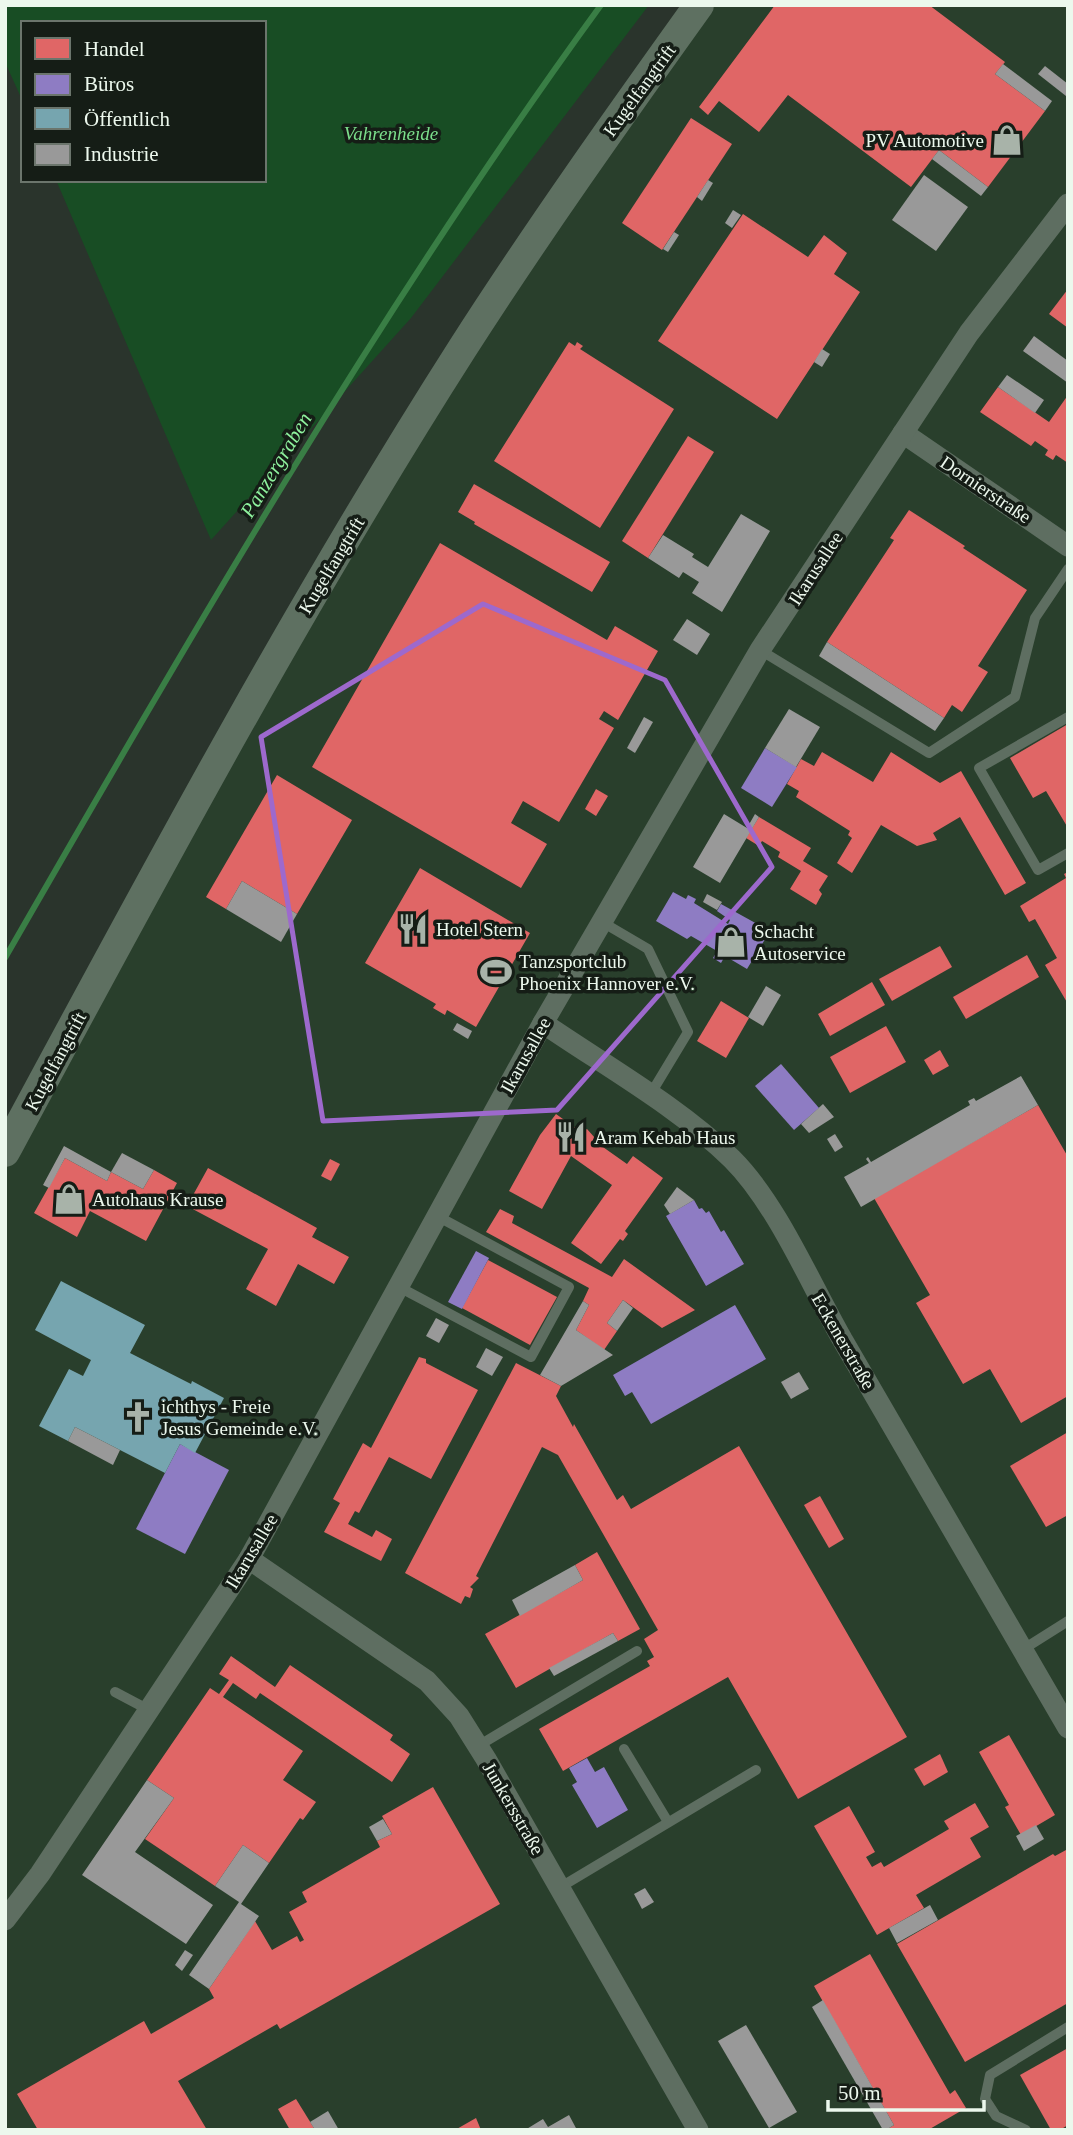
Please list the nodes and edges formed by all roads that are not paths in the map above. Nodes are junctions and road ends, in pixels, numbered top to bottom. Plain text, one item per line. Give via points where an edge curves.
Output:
1 (699, 5) edge
2 (1068, 204) edge
3 (903, 433) junction
4 (1065, 539) edge
5 (1068, 569) edge
6 (761, 650) junction
7 (1068, 717) edge
8 (1068, 853) edge
9 (602, 922) junction
10 (543, 1023) junction
11 (650, 1095) junction
12 (5, 1152) edge
13 (437, 1216) junction
14 (399, 1287) junction
15 (249, 1559) junction
16 (1068, 1621) edge
17 (1022, 1650) junction
18 (637, 1651) dead end
19 (115, 1692) dead end
20 (1061, 1701) edge
21 (149, 1710) junction
22 (1068, 1728) edge
23 (478, 1746) junction
24 (624, 1749) dead end
25 (756, 1770) dead end
26 (668, 1822) junction
27 (559, 1888) junction
28 (5, 1920) edge
29 (1068, 2028) edge
30 (698, 2130) edge
31 (1026, 2130) edge

1 - 12 street, Kugelfangtrift via 583,167 388,468 178,832
2 - 3 street, Ikarusallee via 989,304
3 - 4 street, Dornierstraße
3 - 6 street, Ikarusallee
5 - 6 lane via 1034,618 1015,697 929,753
6 - 9 street, Ikarusallee
7 - 8 lane via 979,768 1038,870
9 - 10 street, Ikarusallee
9 - 11 lane via 648,948 688,1032
10 - 11 street, Eckenerstraße
10 - 13 street, Ikarusallee
11 - 17 street, Eckenerstraße via 733,1160 763,1196
13 - 14 street, Ikarusallee
13 - 14 lane via 569,1286 531,1357
14 - 15 street, Ikarusallee
15 - 21 street, Ikarusallee
15 - 23 street, Junkersstraße via 427,1681 459,1716
16 - 17 lane
17 - 20 street, Eckenerstraße
18 - 23 lane
19 - 21 lane
20 - 22 street, Eckenerstraße
21 - 28 street, Ikarusallee
23 - 27 street, Junkersstraße
24 - 26 lane
25 - 26 lane
26 - 27 lane
27 - 30 street, Junkersstraße
29 - 31 lane via 990,2075 985,2099 996,2116

